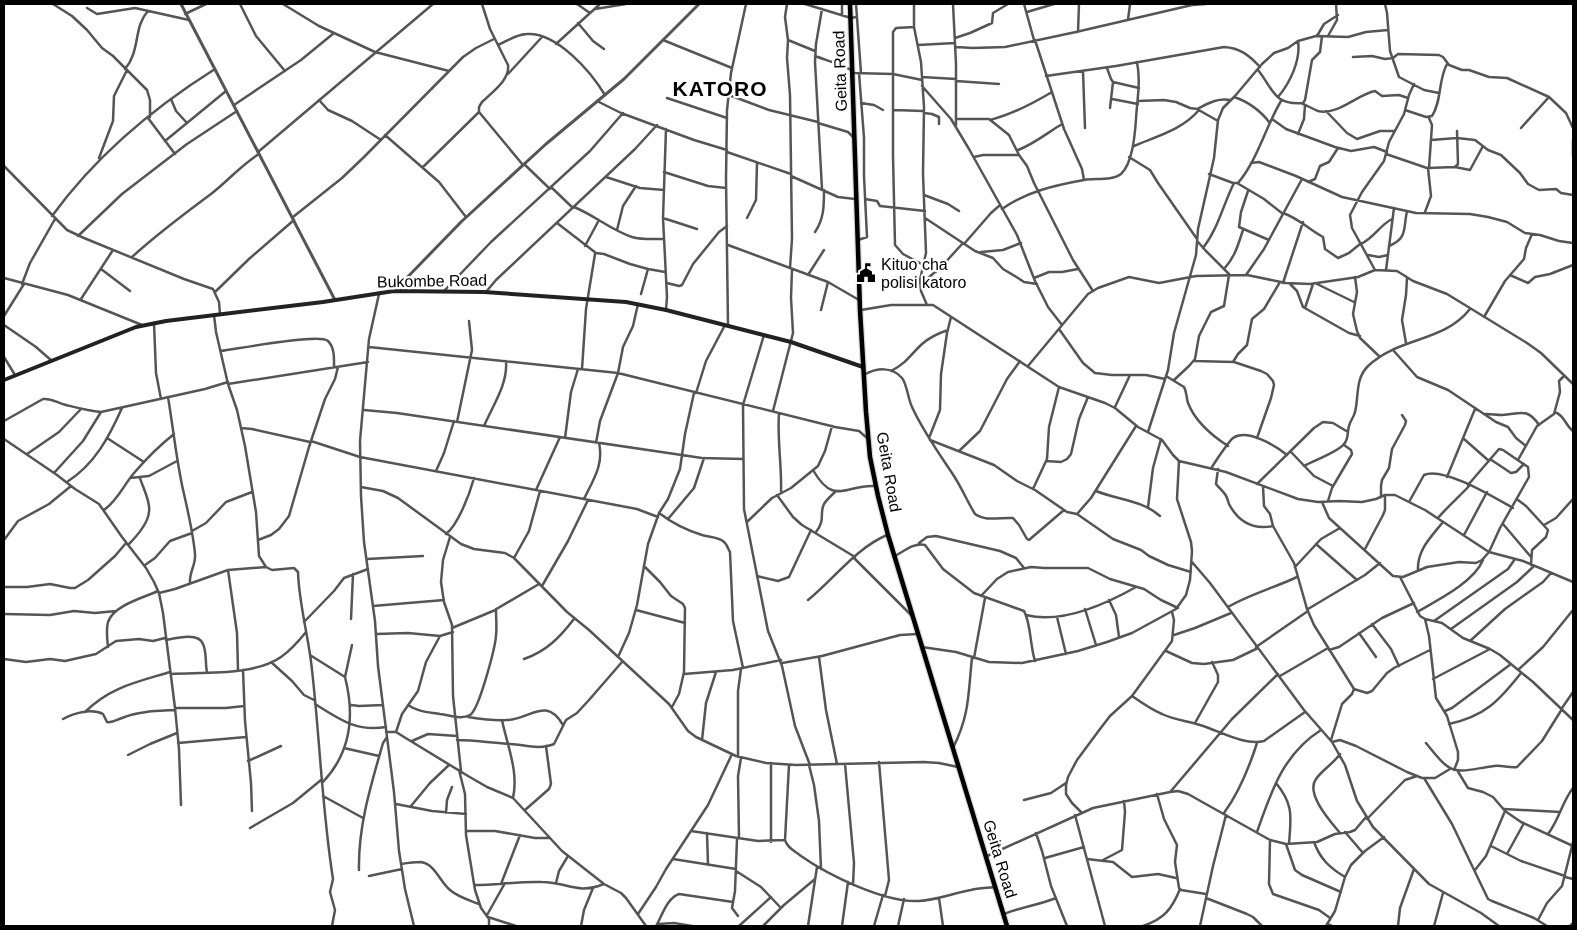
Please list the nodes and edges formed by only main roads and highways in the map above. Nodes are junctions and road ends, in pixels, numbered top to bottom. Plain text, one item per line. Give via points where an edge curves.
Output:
1 (850, 4) edge
2 (864, 366) junction
3 (4, 380) edge
4 (1007, 926) edge

1 - 2 highway, Geita Road
2 - 3 main road, Bukombe Road via 791,342 638,304 486,292 394,291 144,326
2 - 4 highway, Geita Road via 875,486

